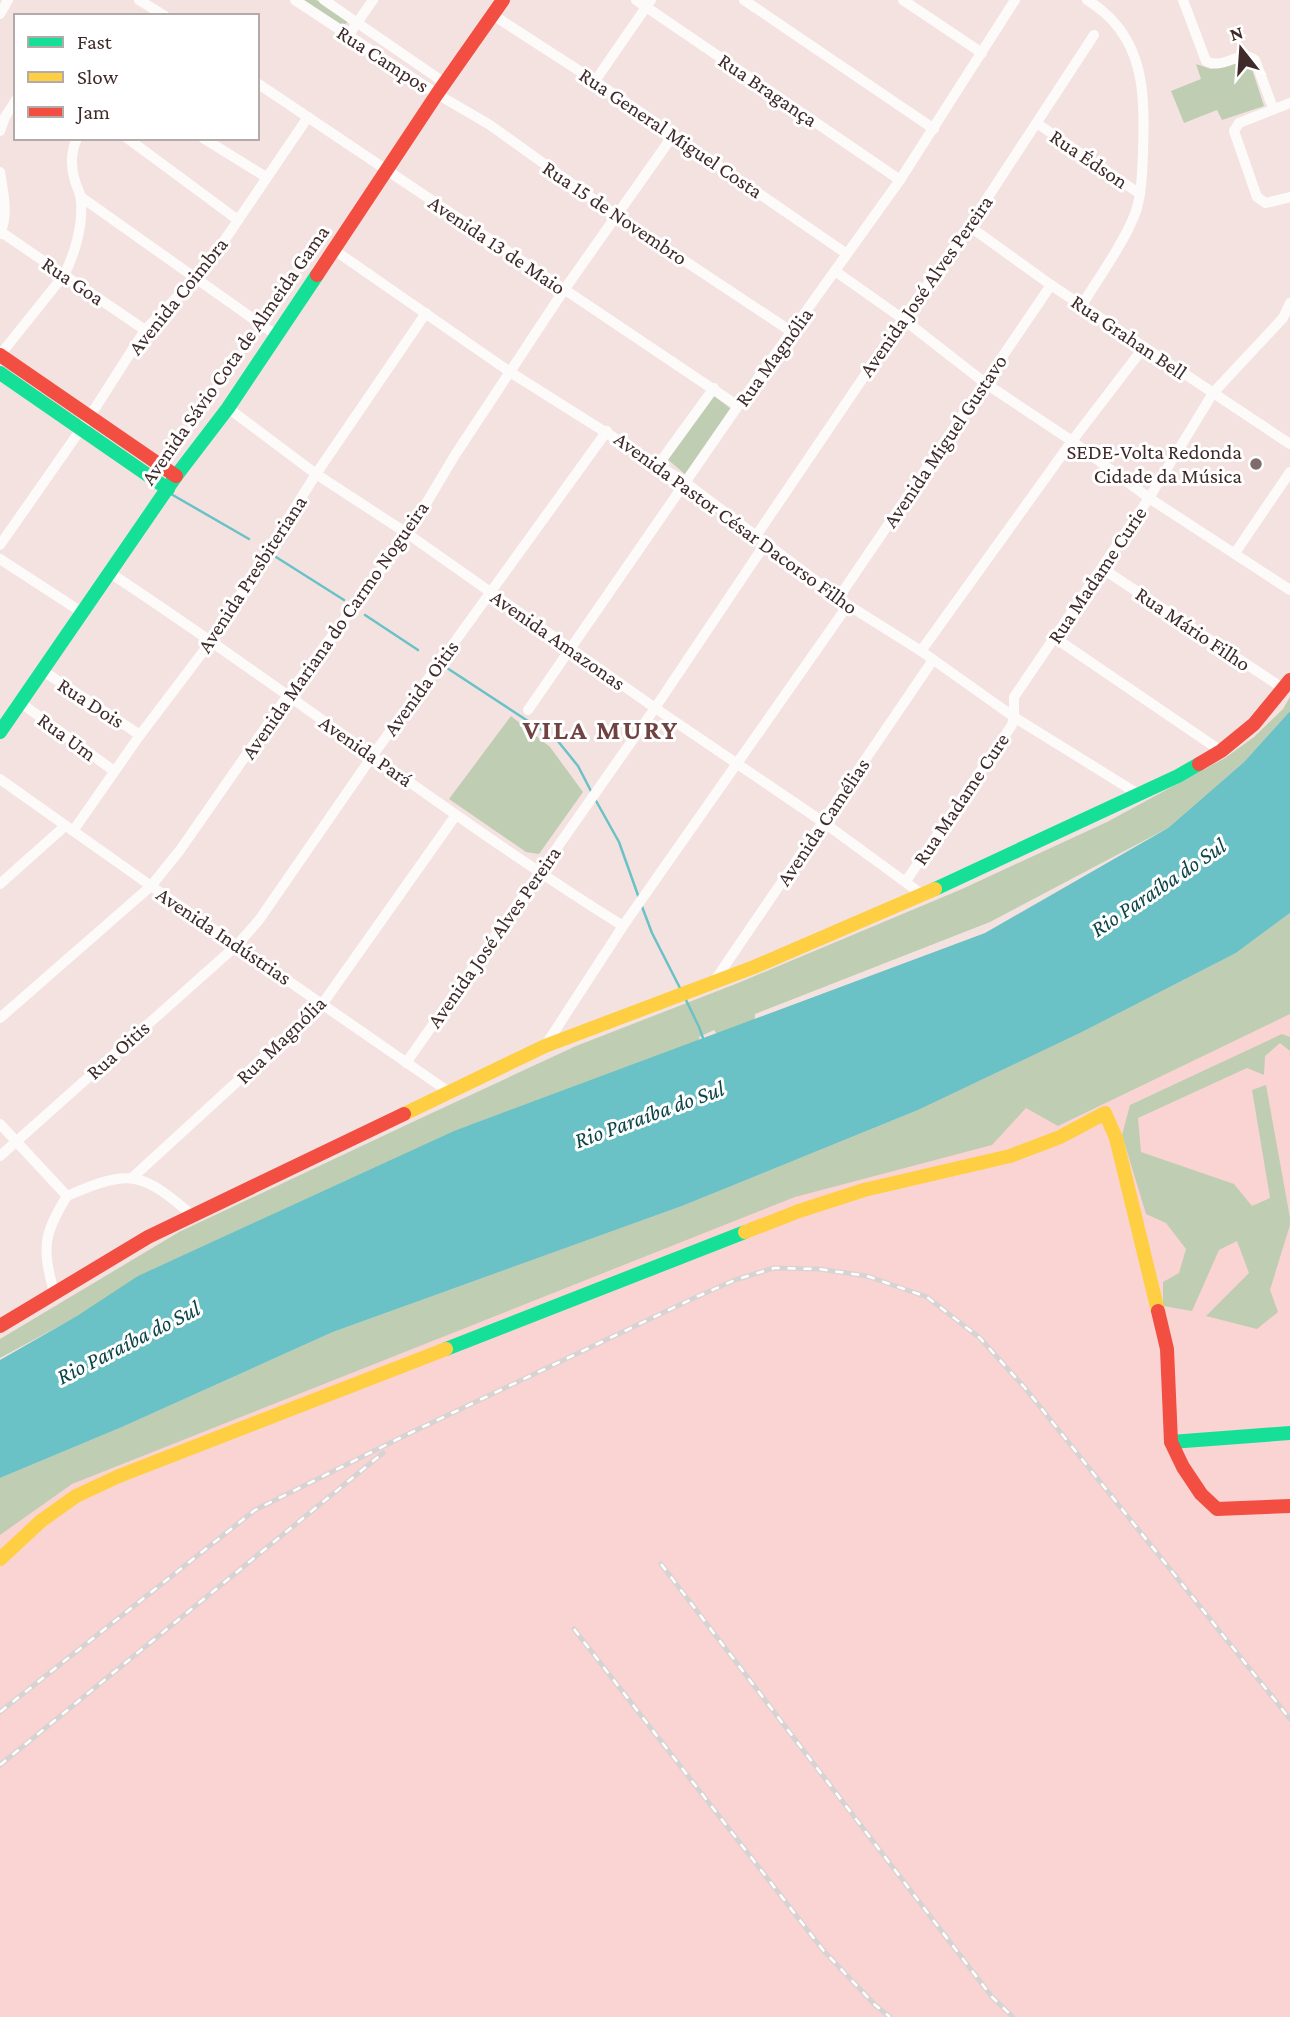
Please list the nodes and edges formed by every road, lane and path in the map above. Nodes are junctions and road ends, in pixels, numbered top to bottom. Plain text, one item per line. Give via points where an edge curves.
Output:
1 (8, 0) edge
2 (139, 0) edge
3 (295, 0) edge
4 (324, 0) edge
5 (373, 0) edge
6 (503, 0) edge
7 (744, 0) edge
8 (903, 0) edge
9 (1015, 0) edge
10 (1087, 0) edge
11 (1183, 0) edge
12 (644, 2) edge
13 (0, 3) edge
14 (0, 13) edge
15 (162, 14) edge
16 (493, 15) junction
17 (358, 22) junction
18 (1094, 35) dead end
19 (348, 37) junction
20 (982, 53) junction
21 (595, 81) junction
22 (259, 84) edge
23 (441, 89) junction
24 (14, 103) edge
25 (1290, 103) edge
26 (1273, 108) junction
27 (308, 117) junction
28 (1038, 124) junction
29 (934, 129) junction
30 (0, 131) edge
31 (674, 135) junction
32 (76, 140) edge
33 (130, 140) edge
34 (206, 140) edge
35 (386, 171) junction
36 (0, 172) edge
37 (266, 177) junction
38 (900, 180) junction
39 (1140, 194) junction
40 (81, 197) junction
41 (1290, 197) edge
42 (617, 216) junction
43 (239, 220) junction
44 (969, 226) junction
45 (1, 233) edge
46 (334, 250) junction
47 (847, 254) junction
48 (835, 271) junction
49 (64, 275) junction
50 (198, 278) junction
51 (1051, 285) junction
52 (564, 290) junction
53 (1290, 303) edge
54 (1082, 305) junction
55 (426, 313) junction
56 (903, 319) junction
57 (1286, 320) edge
58 (145, 330) junction
59 (792, 332) junction
60 (276, 335) junction
61 (1144, 347) junction
62 (0, 355) edge
63 (510, 372) junction
64 (0, 373) edge
65 (985, 383) junction
66 (714, 388) junction
67 (1213, 393) junction
68 (738, 406) junction
69 (228, 408) junction
70 (90, 416) junction
71 (81, 429) junction
72 (607, 431) junction
73 (1072, 441) junction
74 (1290, 444) edge
75 (658, 465) junction
76 (1290, 472) edge
77 (316, 474) junction
78 (176, 476) junction
79 (686, 483) junction
80 (168, 489) junction
81 (1149, 498) junction
82 (408, 534) junction
83 (760, 540) junction
84 (0, 545) edge
85 (1235, 553) junction
86 (0, 559) edge
87 (1103, 569) junction
88 (110, 573) junction
89 (1290, 590) edge
90 (491, 592) junction
91 (839, 597) junction
92 (848, 605) junction
93 (83, 613) junction
94 (1055, 638) junction
95 (212, 640) junction
96 (570, 649) junction
97 (921, 651) junction
98 (933, 660) junction
99 (43, 671) junction
100 (1287, 685) edge
101 (288, 695) junction
102 (21, 703) junction
103 (655, 708) junction
104 (528, 710) dead end
105 (1014, 717) junction
106 (1, 727) edge
107 (140, 735) junction
108 (1221, 751) junction
109 (373, 755) junction
110 (737, 762) junction
111 (114, 771) junction
112 (0, 779) edge
113 (1138, 794) junction
114 (456, 814) junction
115 (823, 822) junction
116 (69, 828) junction
117 (539, 873) junction
118 (906, 881) junction
119 (0, 884) edge
120 (151, 886) junction
121 (923, 895) junction
122 (623, 926) junction
123 (237, 945) junction
124 (713, 983) junction
125 (323, 1003) junction
126 (0, 1018) edge
127 (545, 1046) junction
128 (406, 1063) junction
129 (449, 1091) junction
130 (0, 1124) edge
131 (16, 1142) junction
132 (0, 1156) edge
133 (133, 1177) junction
134 (67, 1196) junction
135 (193, 1216) junction
136 (54, 1292) junction
137 (0, 1326) edge
138 (1290, 1433) edge
139 (1171, 1442) junction
140 (1290, 1506) edge
141 (0, 1559) edge

1 - 13 street
1 - 14 street
2 - 15 street
3 - 19 street, Rua Campos
4 - 17 street, Rua Campos
5 - 17 street
6 - 16 street, Avenida Sávio Cota de Almeida Gama
7 - 29 street
8 - 20 street
9 - 20 street, Rua Magnólia
10 - 39 street via 1118,26 1138,65 1144,111
11 - 26 street via 1206,61 1217,65 1252,57
12 - 21 street
12 - 38 street, Rua Bragança
16 - 21 street, Rua General Miguel Costa
16 - 23 street, Avenida Sávio Cota de Almeida Gama
17 - 19 street
17 - 23 street, Rua Campos
18 - 28 street, Avenida José Alves Pereira
19 - 23 street, Rua Campos
20 - 29 street, Rua Magnólia
21 - 31 street, Rua General Miguel Costa
22 - 27 street, Avenida 13 de Maio
23 - 35 street, Avenida Sávio Cota de Almeida Gama
23 - 42 street, Rua 15 de Novembro
24 - 30 street
25 - 26 street
26 - 41 street via 1239,123 1234,131 1257,197 1266,203
27 - 35 street, Avenida 13 de Maio
27 - 37 street, Avenida Coimbra
28 - 39 street, Rua Édson
28 - 44 street, Avenida José Alves Pereira
29 - 38 street, Rua Magnólia
31 - 42 street, Avenida Mariana do Carmo Nogueira
31 - 47 street, Rua General Miguel Costa
32 - 40 street via 72,169
33 - 43 street
34 - 37 street
35 - 46 street, Avenida Sávio Cota de Almeida Gama
35 - 52 street, Avenida 13 de Maio
36 - 45 street via 5,208
37 - 43 street, Avenida Coimbra
38 - 47 street, Rua Magnólia
39 - 54 street via 1136,212
40 - 49 street via 74,251
40 - 50 street
42 - 52 street, Avenida Mariana do Carmo Nogueira
42 - 59 street, Rua 15 de Novembro
43 - 50 street, Avenida Coimbra
44 - 51 street, Rua Grahan Bell
44 - 56 street, Avenida José Alves Pereira
45 - 49 street, Rua Goa
46 - 55 street, Avenida Pastor César Dacorso Filho
46 - 60 street, Avenida Sávio Cota de Almeida Gama
47 - 48 street, Rua Magnólia
48 - 56 street
48 - 59 street, Rua Magnólia
49 - 58 street, Rua Goa
49 - 62 street
50 - 58 street, Avenida Coimbra
50 - 60 street
51 - 54 street, Rua Grahan Bell
51 - 65 street, Avenida Miguel Gustavo
52 - 63 street, Avenida Mariana do Carmo Nogueira
52 - 66 street, Avenida 13 de Maio
53 - 57 street, Rua Madame Curie
54 - 61 street, Rua Grahan Bell
55 - 63 street, Avenida Pastor César Dacorso Filho
55 - 77 street, Avenida Presbiteriana
56 - 65 street
56 - 83 street, Avenida José Alves Pereira
57 - 67 street, Rua Madame Curie
58 - 70 street, Avenida Coimbra
59 - 68 street, Rua Magnólia
60 - 69 street, Avenida Sávio Cota de Almeida Gama
61 - 67 street, Rua Grahan Bell
61 - 73 street
62 - 70 street
63 - 72 street, Avenida Pastor César Dacorso Filho
63 - 82 street, Avenida Mariana do Carmo Nogueira
64 - 71 street
65 - 73 street
65 - 91 street, Avenida Miguel Gustavo
66 - 68 street, Avenida 13 de Maio
66 - 75 street
67 - 74 street, Rua Grahan Bell
67 - 81 street, Rua Madame Curie
68 - 79 street, Rua Magnólia
69 - 77 street, Avenida Amazonas
69 - 78 street, Avenida Sávio Cota de Almeida Gama
70 - 71 street, Avenida Coimbra
70 - 78 street
71 - 80 street
71 - 84 street, Avenida Coimbra
72 - 75 street, Avenida Pastor César Dacorso Filho
72 - 90 street, Avenida Oitis
73 - 81 street
73 - 97 street
75 - 79 street, Avenida Pastor César Dacorso Filho
76 - 85 street
77 - 82 street, Avenida Amazonas
77 - 95 street, Avenida Presbiteriana
78 - 80 street, Avenida Sávio Cota de Almeida Gama
79 - 83 street, Avenida Pastor César Dacorso Filho
79 - 96 street, Rua Magnólia
80 - 88 street, Avenida Sávio Cota de Almeida Gama
81 - 85 street
81 - 87 street, Rua Madame Curie
82 - 90 street, Avenida Amazonas
82 - 101 street, Avenida Mariana do Carmo Nogueira
83 - 91 street, Avenida Pastor César Dacorso Filho
83 - 103 street, Avenida José Alves Pereira
85 - 89 street
86 - 93 street
87 - 94 street, Rua Madame Curie
87 - 100 street, Rua Mário Filho
88 - 93 street, Avenida Sávio Cota de Almeida Gama
88 - 95 street, Avenida Pará
90 - 96 street, Avenida Amazonas
90 - 109 street, Avenida Oitis
91 - 92 street, Avenida Pastor César Dacorso Filho
92 - 97 street, Avenida Pastor César Dacorso Filho
92 - 110 street
93 - 99 street, Avenida Sávio Cota de Almeida Gama
94 - 105 street, Rua Madame Curie via 1014,698
94 - 108 street
95 - 101 street, Avenida Pará
95 - 107 street, Avenida Presbiteriana
96 - 103 street, Avenida Amazonas
96 - 104 street, Rua Magnólia
97 - 98 street, Avenida Pastor César Dacorso Filho
98 - 105 street, Avenida Pastor César Dacorso Filho
98 - 115 street, Avenida Camélias
99 - 102 street, Avenida Sávio Cota de Almeida Gama
99 - 107 street, Rua Dois
100 - 108 street via 1254,724
101 - 109 street, Avenida Pará
101 - 120 street, Avenida Mariana do Carmo Nogueira
102 - 106 street, Avenida Sávio Cota de Almeida Gama
102 - 111 street, Rua Um
103 - 110 street, Avenida Amazonas
103 - 117 street, Avenida José Alves Pereira
105 - 113 street, Avenida Pastor César Dacorso Filho
105 - 118 street, Rua Madame Cure
107 - 111 street, Avenida Presbiteriana
108 - 113 street
109 - 114 street, Avenida Pará
109 - 123 street, Avenida Oitis
110 - 115 street, Avenida Amazonas
110 - 122 street
111 - 116 street, Avenida Presbiteriana
112 - 116 street, Avenida Indústrias
113 - 121 street
114 - 117 street, Avenida Pará
114 - 125 street, Rua Magnólia
115 - 118 street, Avenida Amazonas
115 - 124 street, Avenida Camélias
116 - 119 street, Avenida Presbiteriana
116 - 120 street, Avenida Indústrias
117 - 122 street, Avenida Pará
117 - 128 street, Avenida José Alves Pereira
118 - 121 street, Avenida Amazonas
120 - 123 street, Avenida Indústrias
120 - 126 street, Avenida Mariana do Carmo Nogueira
121 - 124 street
122 - 127 street
123 - 125 street, Avenida Indústrias
123 - 131 street, Rua Oitis
124 - 127 street
125 - 128 street, Avenida Indústrias
125 - 133 street, Rua Magnólia
127 - 129 street
128 - 129 street, Avenida Indústrias
129 - 135 street
130 - 131 street
131 - 132 street, Rua Oitis
131 - 134 street
133 - 134 street
133 - 135 street via 164,1191
134 - 136 street via 46,1239
135 - 136 street
136 - 137 street
138 - 139 street
139 - 140 street via 1201,1494 1217,1509
139 - 141 street via 1167,1349 1116,1138 1105,1113 1010,1156 799,1210 206,1441 76,1496

